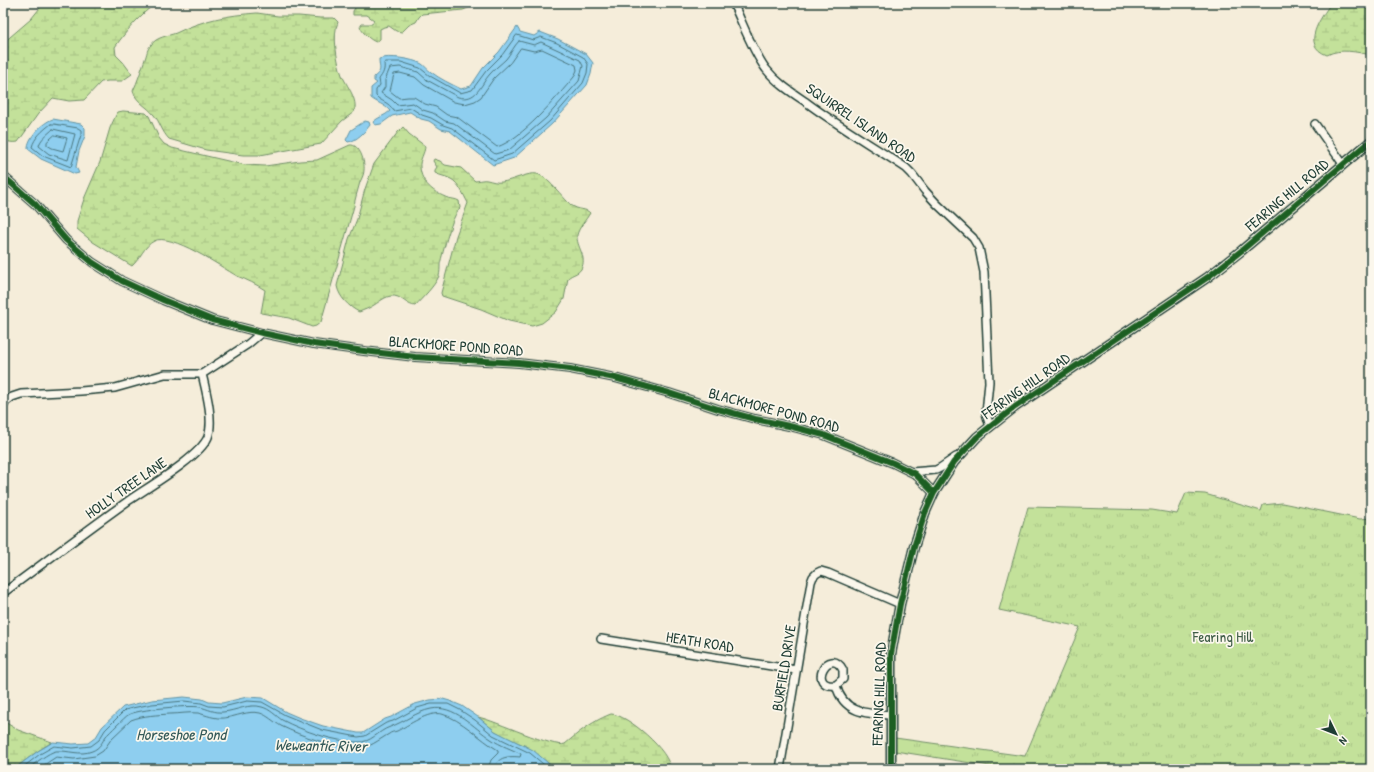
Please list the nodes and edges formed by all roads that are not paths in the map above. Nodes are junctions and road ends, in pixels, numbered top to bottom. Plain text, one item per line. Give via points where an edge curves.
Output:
1 (733, 3) edge
2 (1315, 124) dead end
3 (1371, 141) edge
4 (1343, 164) junction
5 (3, 176) edge
6 (261, 333) junction
7 (202, 374) junction
8 (3, 404) edge
9 (990, 427) junction
10 (960, 455) junction
11 (910, 472) junction
12 (934, 493) junction
13 (3, 593) edge
14 (900, 604) junction
15 (601, 639) dead end
16 (796, 670) junction
17 (836, 685) dead end
18 (891, 715) junction
19 (780, 769) edge
20 (891, 769) edge

1 - 9 street, SQUIRREL ISLAND ROAD via 752,44 775,79 815,109 906,168 936,204 973,238 979,248 984,272 989,382 986,414
2 - 4 street
3 - 4 main road, FEARING HILL ROAD
4 - 9 main road, FEARING HILL ROAD via 1208,277 1015,407
5 - 6 street, BLACKMORE POND ROAD via 35,204 66,240 92,262 122,281 212,320
6 - 7 street
6 - 11 street, BLACKMORE POND ROAD via 364,351 415,357 519,363 615,378 718,409 824,435
7 - 8 street via 165,374 115,388 20,394
7 - 13 street, HOLLY TREE LANE via 210,413 208,436 201,447 177,468
9 - 10 main road, FEARING HILL ROAD
10 - 11 street via 936,470
10 - 12 main road, FEARING HILL ROAD
11 - 12 street, BLACKMORE POND ROAD
12 - 14 main road, FEARING HILL ROAD via 914,548
14 - 16 street, BURFIELD DRIVE via 828,573 817,573 811,582
14 - 18 main road, FEARING HILL ROAD via 891,654
15 - 16 street, HEATH ROAD
16 - 19 street, BURFIELD DRIVE
17 - 18 street via 838,694 852,708 865,713
18 - 20 main road, FEARING HILL ROAD

